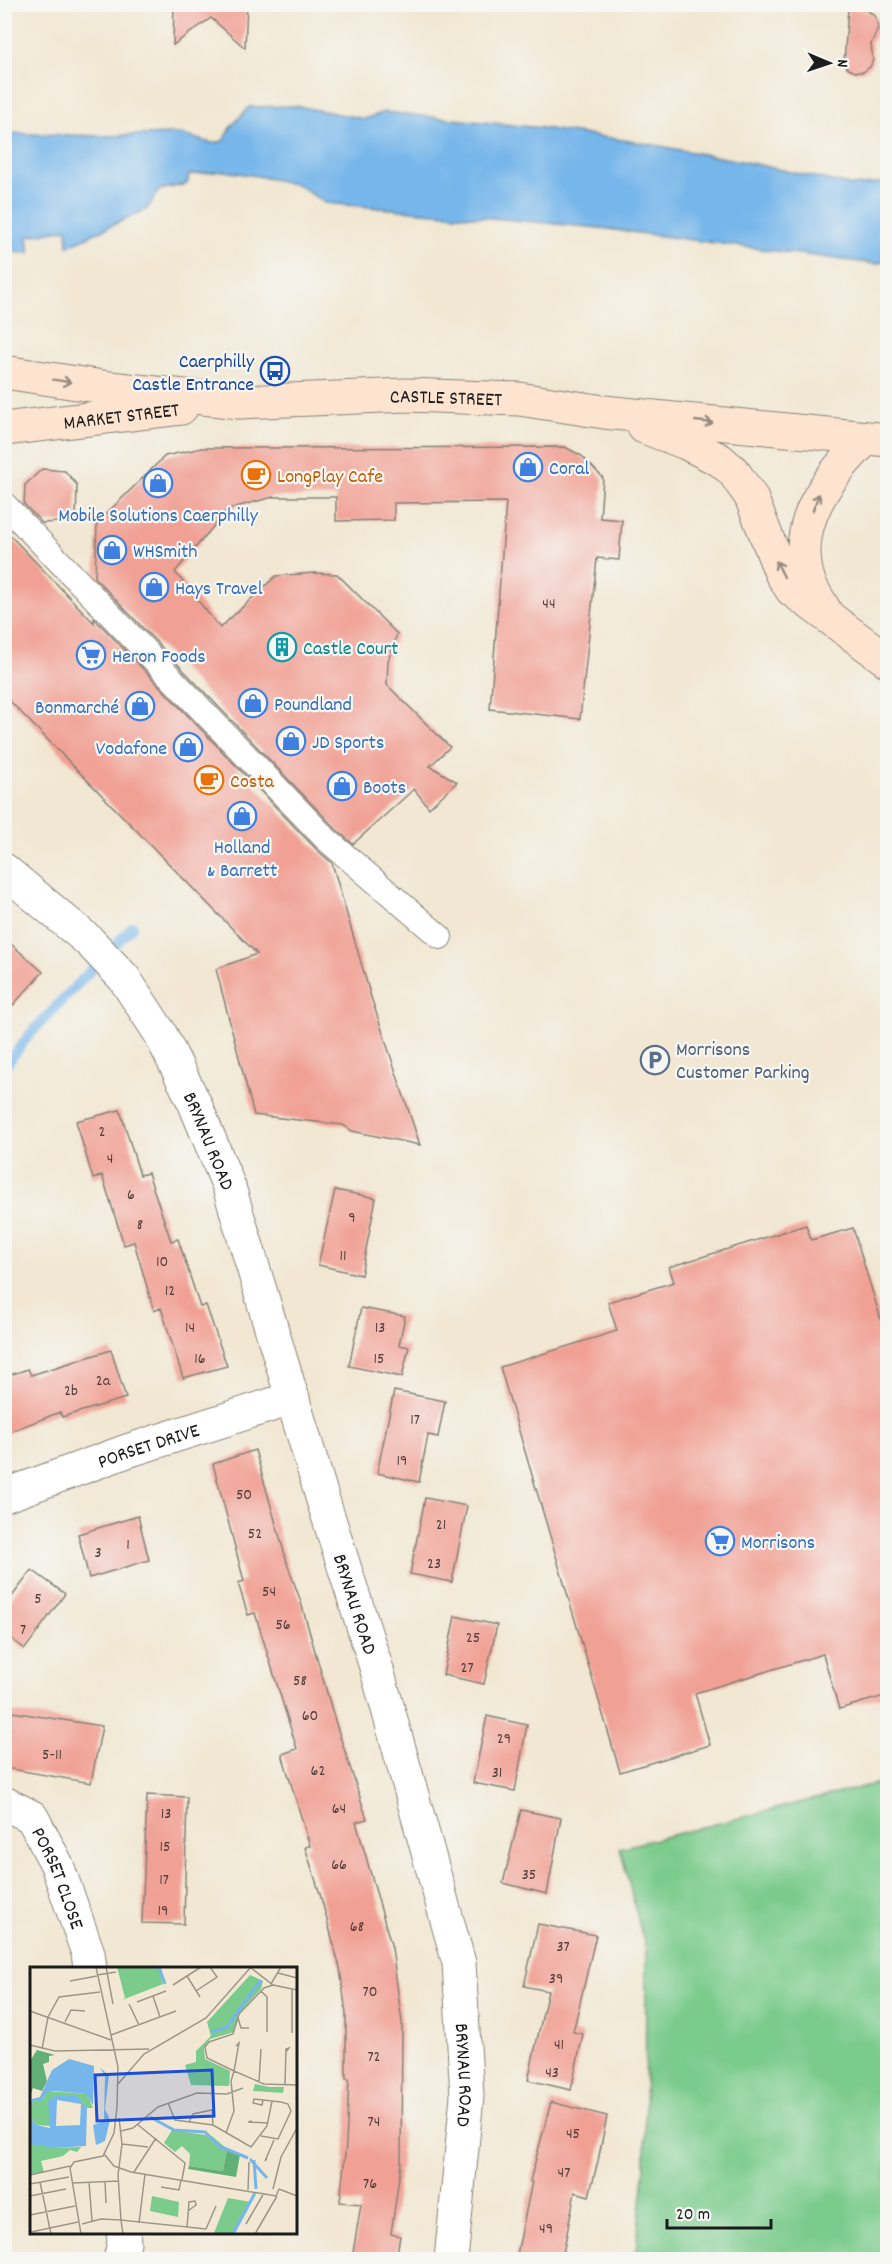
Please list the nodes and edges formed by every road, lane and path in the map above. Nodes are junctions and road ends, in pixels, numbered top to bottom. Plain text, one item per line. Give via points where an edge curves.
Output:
1 (4, 372) edge
2 (240, 402) junction
3 (604, 412) junction
4 (4, 429) edge
5 (877, 440) edge
6 (4, 504) edge
7 (828, 617) junction
8 (888, 661) edge
9 (4, 870) edge
10 (440, 937) dead end
11 (293, 1398) junction
12 (4, 1496) edge
13 (4, 1803) edge
14 (90, 1967) edge
15 (123, 2234) edge
16 (120, 2259) edge
17 (451, 2259) edge

1 -> 2 main road, CASTLE STREET
2 - 3 main road, CASTLE STREET via 429,396 519,399
2 - 4 main road, MARKET STREET
3 -> 5 main road, CASTLE STREET
7 -> 3 main road via 792,590 781,573 751,497 720,460
7 -> 5 main road via 809,583 804,558 812,510 833,473
6 - 10 street via 326,838
7 - 8 main road
9 - 11 street, BRYNAU ROAD via 89,941 124,978 160,1033 229,1187
11 - 12 street, PORSET DRIVE
11 - 17 street, BRYNAU ROAD via 377,1670 459,1963 467,2096
13 - 14 street, PORSET CLOSE via 32,1817 57,1865
15 - 16 street

